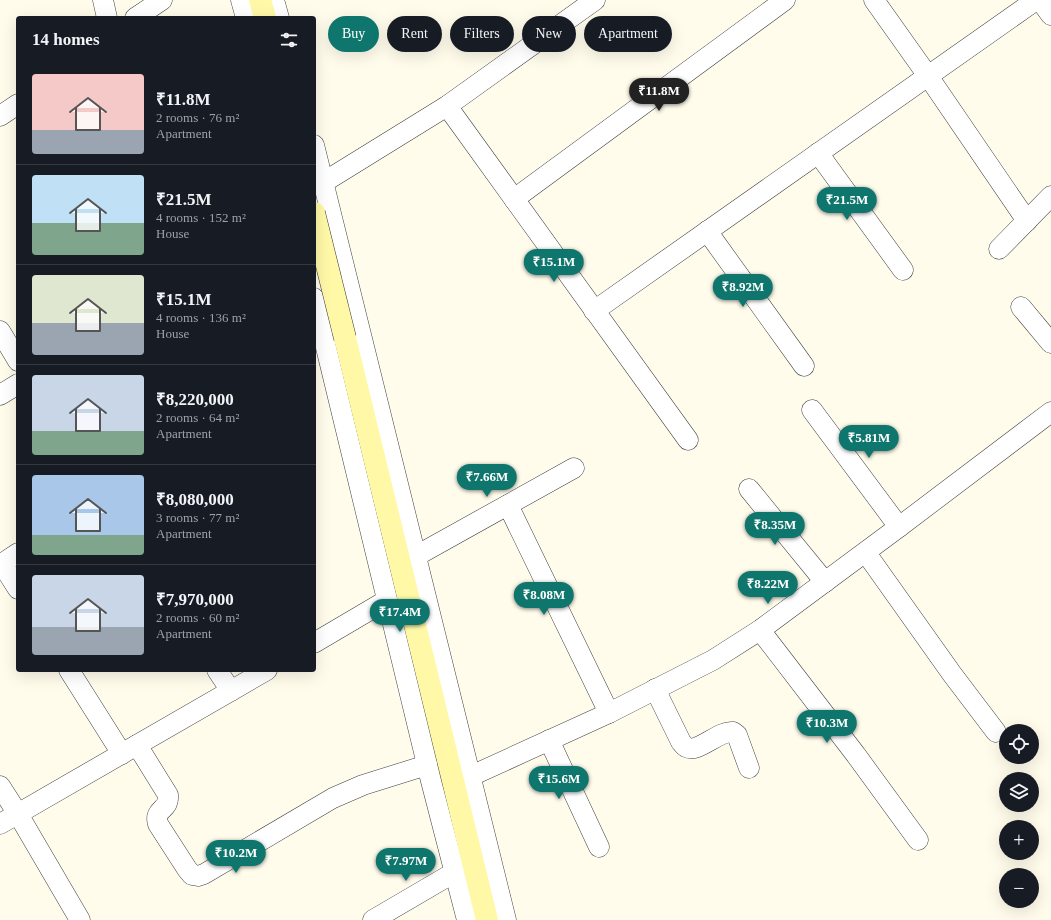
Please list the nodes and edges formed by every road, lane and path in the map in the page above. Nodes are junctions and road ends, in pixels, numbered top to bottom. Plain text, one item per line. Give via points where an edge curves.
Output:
1 (103, 0) edge
2 (162, 0) edge
3 (241, 0) edge
4 (260, 0) edge
5 (274, 0) edge
6 (595, 0) edge
7 (785, 0) edge
8 (874, 0) edge
9 (1036, 0) edge
10 (1040, 0) edge
11 (1051, 15) edge
12 (107, 16) edge
13 (138, 16) edge
14 (245, 16) edge
15 (264, 16) edge
16 (278, 16) edge
17 (928, 76) junction
18 (16, 105) edge
19 (447, 106) junction
20 (0, 116) edge
21 (316, 152) edge
22 (818, 153) junction
23 (324, 182) junction
24 (1051, 196) edge
25 (514, 199) junction
26 (320, 214) edge
27 (1027, 221) junction
28 (707, 231) junction
29 (999, 250) dead end
30 (903, 270) dead end
31 (316, 306) edge
32 (1022, 307) dead end
33 (594, 311) junction
34 (0, 332) edge
35 (1051, 343) edge
36 (16, 358) edge
37 (804, 366) dead end
38 (812, 410) dead end
39 (1051, 412) edge
40 (688, 440) dead end
41 (574, 468) dead end
42 (748, 489) dead end
43 (508, 505) junction
44 (899, 527) junction
45 (866, 553) junction
46 (416, 556) junction
47 (7, 561) edge
48 (825, 582) junction
49 (16, 584) edge
50 (387, 600) junction
51 (760, 630) junction
52 (316, 638) edge
53 (71, 672) edge
54 (218, 672) edge
55 (263, 672) edge
56 (655, 689) junction
57 (230, 691) junction
58 (609, 713) junction
59 (996, 732) dead end
60 (548, 740) junction
61 (130, 750) junction
62 (427, 765) junction
63 (749, 768) dead end
64 (471, 776) junction
65 (0, 786) edge
66 (18, 814) junction
67 (0, 824) edge
68 (918, 840) dead end
69 (599, 847) dead end
70 (455, 872) junction
71 (80, 920) edge
72 (373, 920) edge
73 (467, 920) edge
74 (487, 920) edge
75 (506, 920) edge

1 - 12 street
2 - 13 street
3 - 14 street
4 - 15 main road
5 - 16 street
6 - 19 street
7 - 25 street
8 - 17 street
9 - 17 street
10 - 11 street
17 - 22 street
17 - 27 street
18 - 20 street
19 - 23 street
19 - 25 street
21 - 23 street
22 - 28 street
22 - 30 street
23 - 26 street
24 - 27 street
25 - 33 street
26 - 46 street
26 - 74 main road, bridge via 345,338
27 - 29 street
28 - 33 street
28 - 37 street
31 - 50 street
32 - 35 street
33 - 40 street
34 - 36 street
38 - 44 street
39 - 44 street
41 - 43 street
42 - 48 street
43 - 46 street
43 - 58 street
44 - 45 street
45 - 48 street
45 - 59 street
46 - 64 street
47 - 49 street
48 - 51 street
50 - 52 street
50 - 62 street
51 - 56 street via 713,660
51 - 68 street
53 - 61 street
54 - 57 street
55 - 57 street
56 - 58 street
56 - 63 street via 681,742 686,747 698,746 725,733 733,732 737,735
57 - 61 street
58 - 60 street
60 - 64 street
60 - 69 street
61 - 62 street via 168,795 167,805 157,814 158,824 187,869 192,875 198,876 333,798 363,785
61 - 66 street
62 - 70 street
64 - 75 street
65 - 66 street
66 - 67 street
66 - 71 street
70 - 72 street
70 - 73 street

